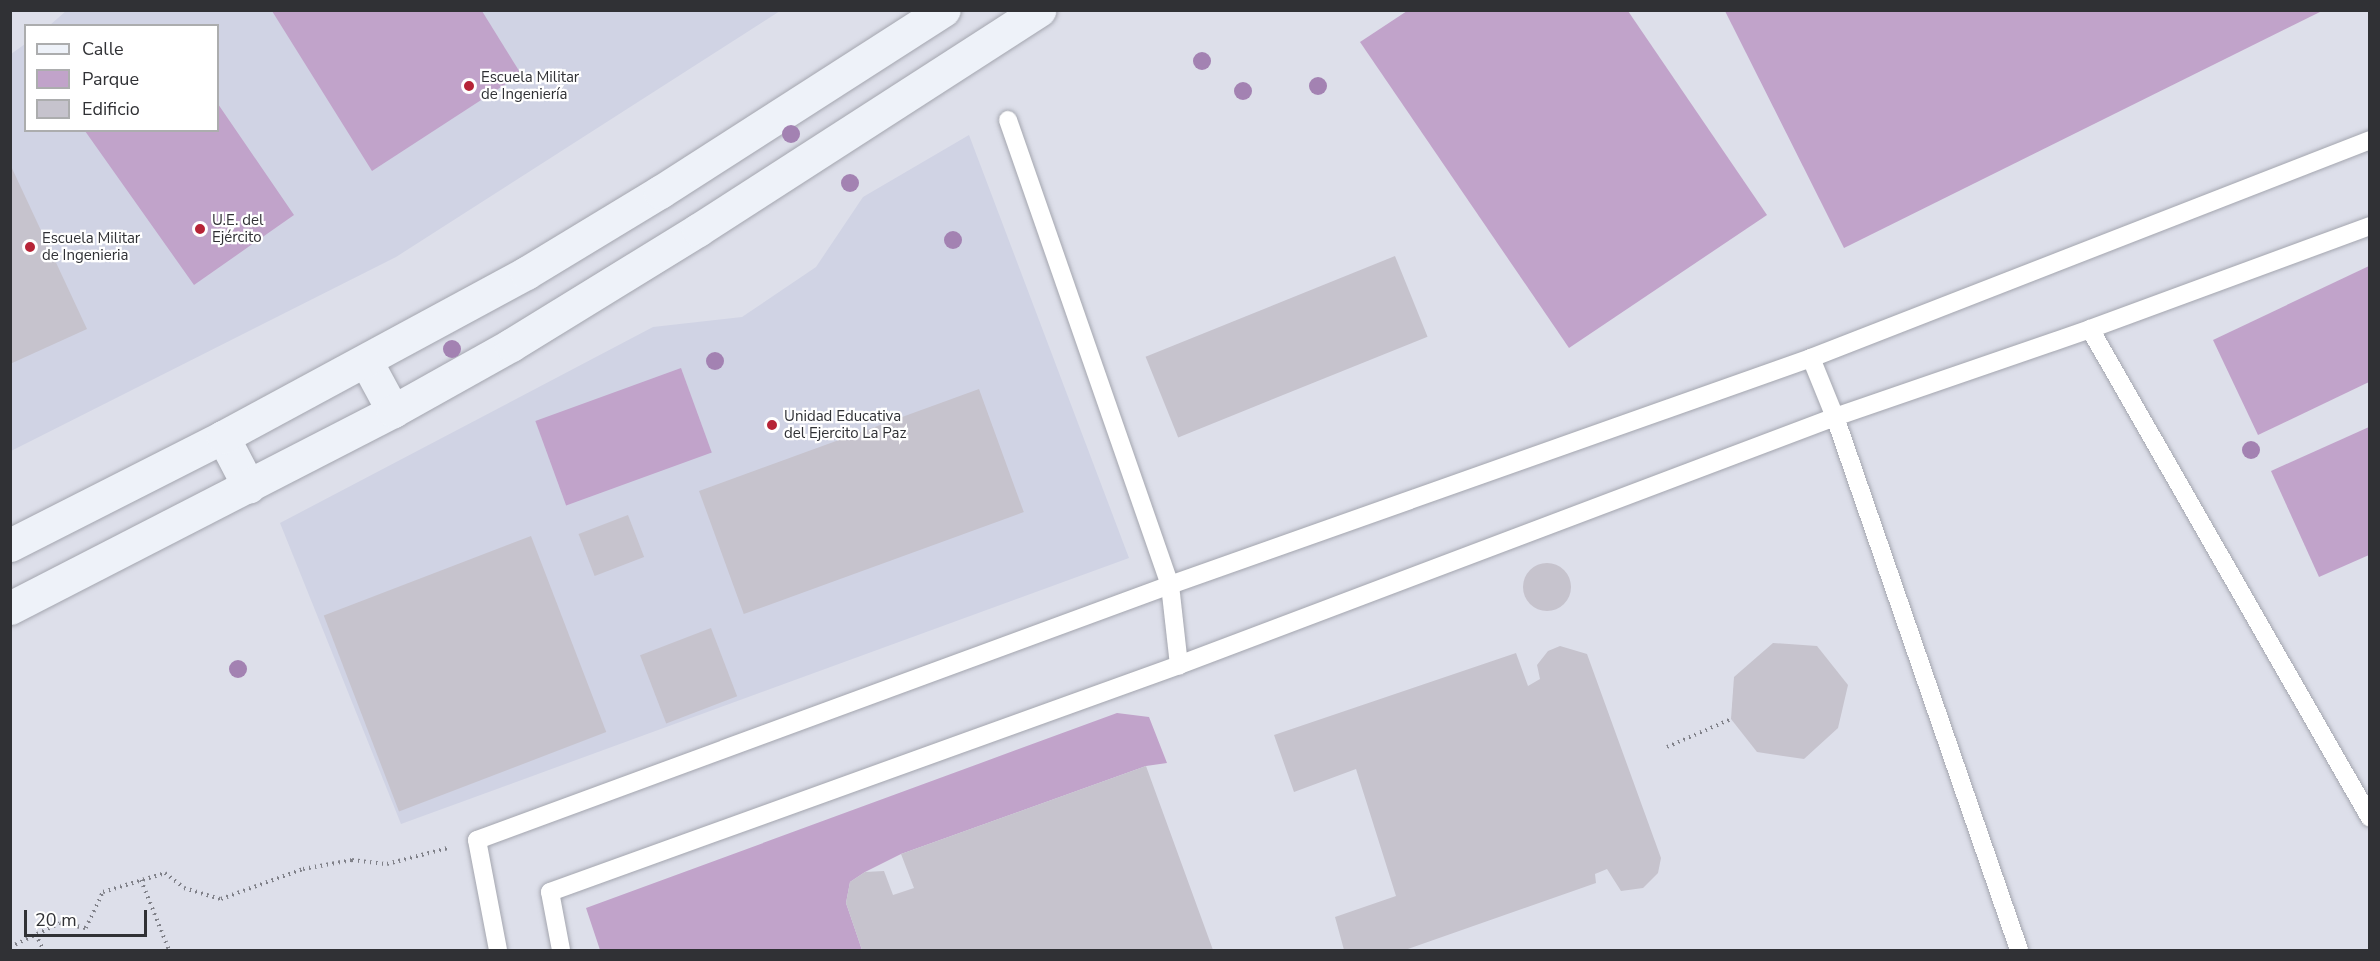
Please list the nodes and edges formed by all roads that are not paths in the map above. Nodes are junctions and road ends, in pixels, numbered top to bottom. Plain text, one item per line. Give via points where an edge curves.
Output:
1 (944, 10) edge
2 (1040, 10) edge
3 (1008, 120) dead end
4 (2370, 140) edge
5 (696, 169) junction
6 (724, 213) junction
7 (2370, 226) edge
8 (2090, 329) junction
9 (1811, 358) junction
10 (366, 361) junction
11 (393, 411) junction
12 (1835, 417) junction
13 (223, 436) junction
14 (249, 487) junction
15 (10, 545) edge
16 (1170, 585) junction
17 (10, 609) edge
18 (1179, 665) junction
19 (2370, 818) edge
20 (498, 951) edge
21 (561, 951) edge
22 (2019, 951) edge

1 - 5 main road
2 - 6 main road
3 - 16 lane
4 - 9 lane
5 - 6 main road
5 - 10 main road via 526,273
6 - 11 main road via 557,318
7 - 8 lane
8 - 12 lane
8 - 19 lane
9 - 12 lane
9 - 16 lane
10 - 11 main road
10 - 13 main road
11 - 14 main road
12 - 18 lane
12 - 22 lane
13 - 14 main road
13 - 15 main road
14 - 17 main road
16 - 18 lane
16 - 20 lane via 477,840
18 - 21 lane via 550,892

